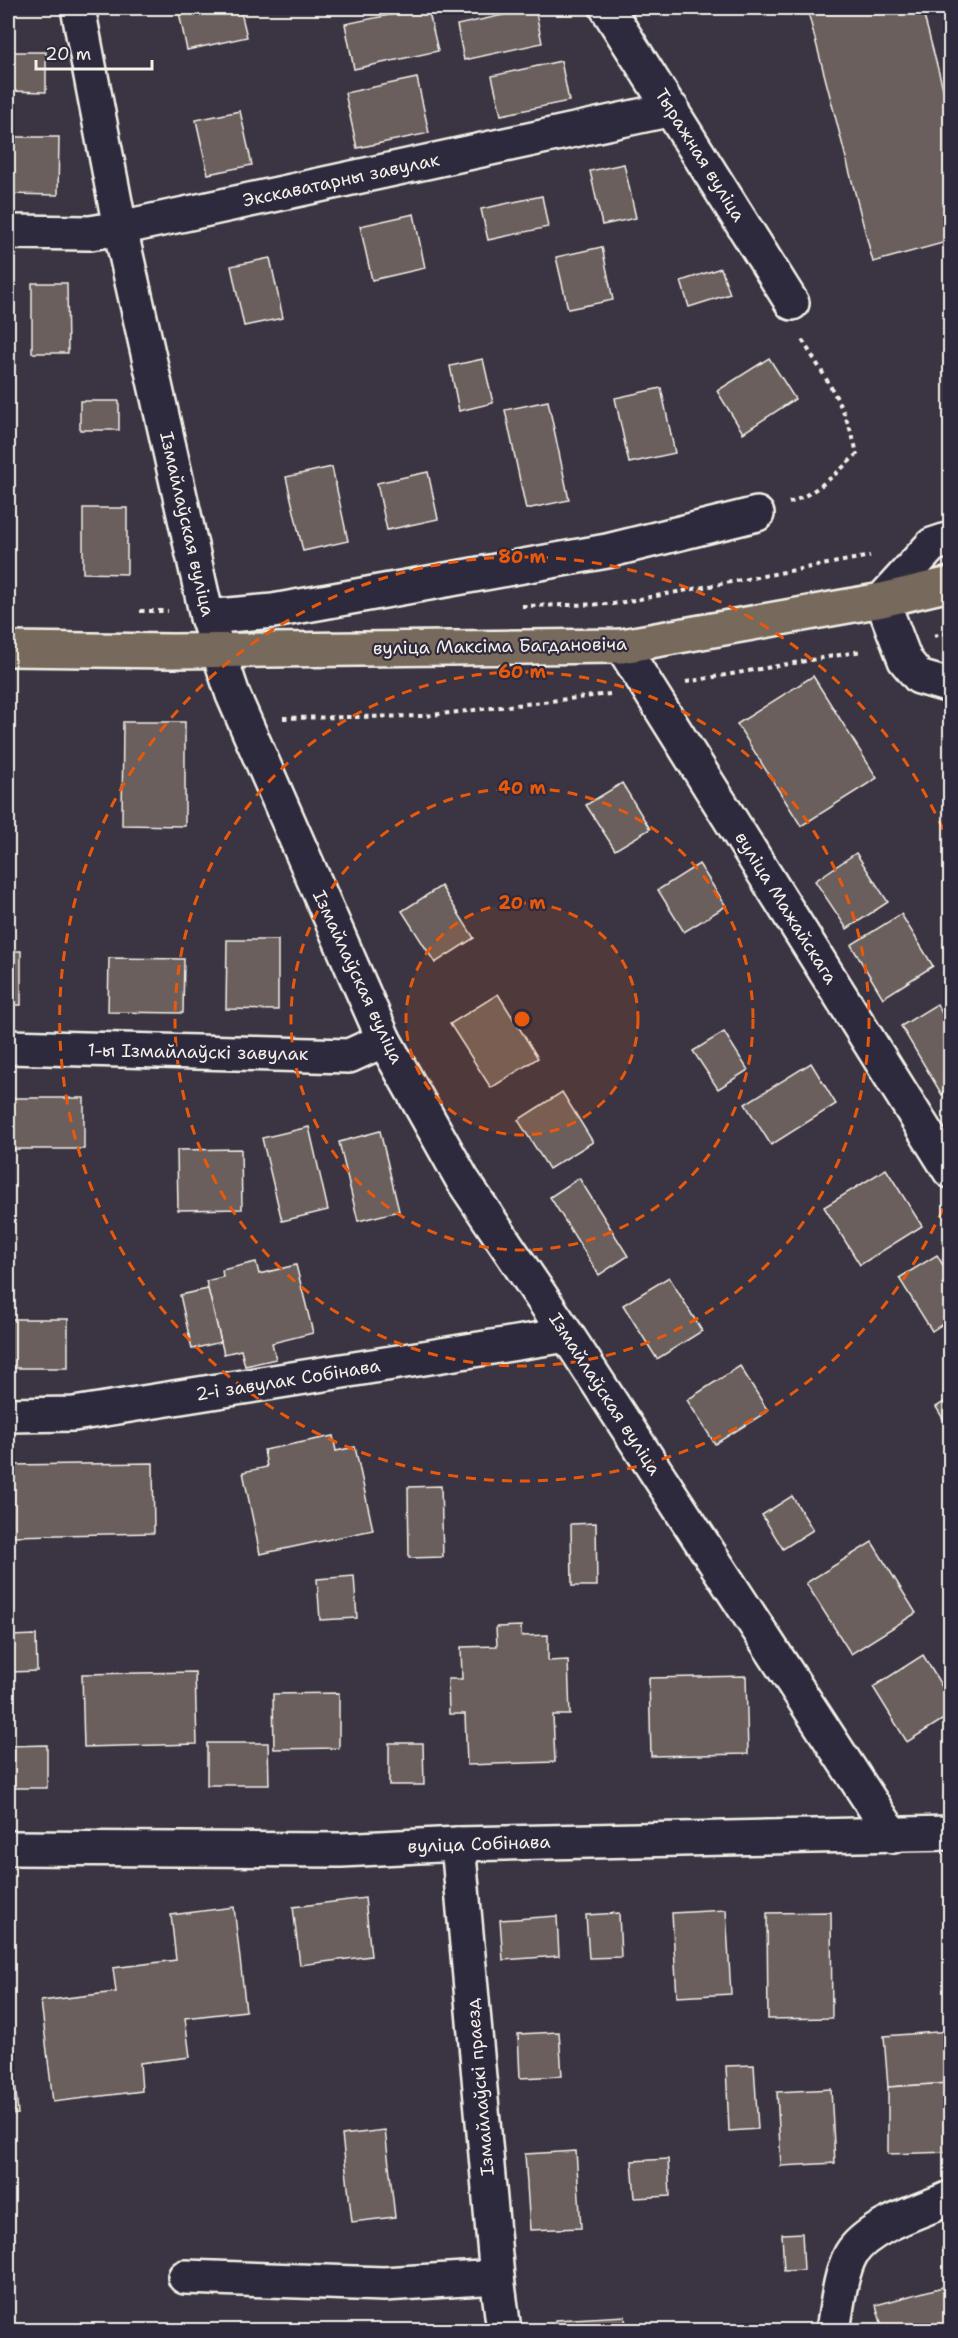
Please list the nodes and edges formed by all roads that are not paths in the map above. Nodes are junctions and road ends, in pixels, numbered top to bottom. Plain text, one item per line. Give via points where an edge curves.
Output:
1 (78, 8) edge
2 (607, 8) edge
3 (672, 109) junction
4 (120, 228) junction
5 (8, 232) edge
6 (792, 303) road end
7 (757, 514) road end
8 (951, 539) edge
9 (951, 584) edge
10 (882, 600) junction
11 (207, 617) junction
12 (622, 646) junction
13 (8, 649) edge
14 (218, 650) junction
15 (951, 686) edge
16 (384, 1040) junction
17 (8, 1047) edge
18 (951, 1171) edge
19 (567, 1335) junction
20 (8, 1415) edge
21 (951, 1833) edge
22 (893, 1836) junction
23 (458, 1844) junction
24 (8, 1848) edge
25 (951, 2198) edge
26 (185, 2277) dead end
27 (497, 2277) junction
28 (504, 2331) edge
29 (832, 2331) edge

1 - 4 street, Ізмайлаўская вуліца
2 - 3 street, Тыражная вуліца
3 - 4 street, Экскаватарны завулак
3 - 6 street, Тыражная вуліца
4 - 5 street, Экскаватарны завулак via 90,233
4 - 11 street, Ізмайлаўская вуліца
7 - 11 street via 607,551 273,611
8 - 10 street via 932,545
9 - 10 main road, вуліца Максіма Багдановіча
10 - 12 main road, вуліца Максіма Багдановіча
10 - 15 street via 905,660 919,677
11 - 14 street, Ізмайлаўская вуліца
12 - 14 main road, вуліца Максіма Багдановіча
12 - 18 street, вуліца Мажайскага
13 - 14 main road, вуліца Максіма Багдановіча
14 - 16 street, Ізмайлаўская вуліца via 233,695
16 - 17 street, 1-ы Ізмайлаўскі завулак via 349,1056
16 - 19 street, Ізмайлаўская вуліца via 462,1179
19 - 20 street, 2-і завулак Собінава via 74,1414
19 - 22 street, Ізмайлаўская вуліца
21 - 22 street, вуліца Собінава
22 - 23 street, вуліца Собінава
23 - 24 street, вуліца Собінава via 341,1850
23 - 27 street, Ізмайлаўскі праезд
25 - 29 street via 880,2229 851,2254
26 - 27 street via 384,2284
27 - 28 street, Ізмайлаўскі праезд

